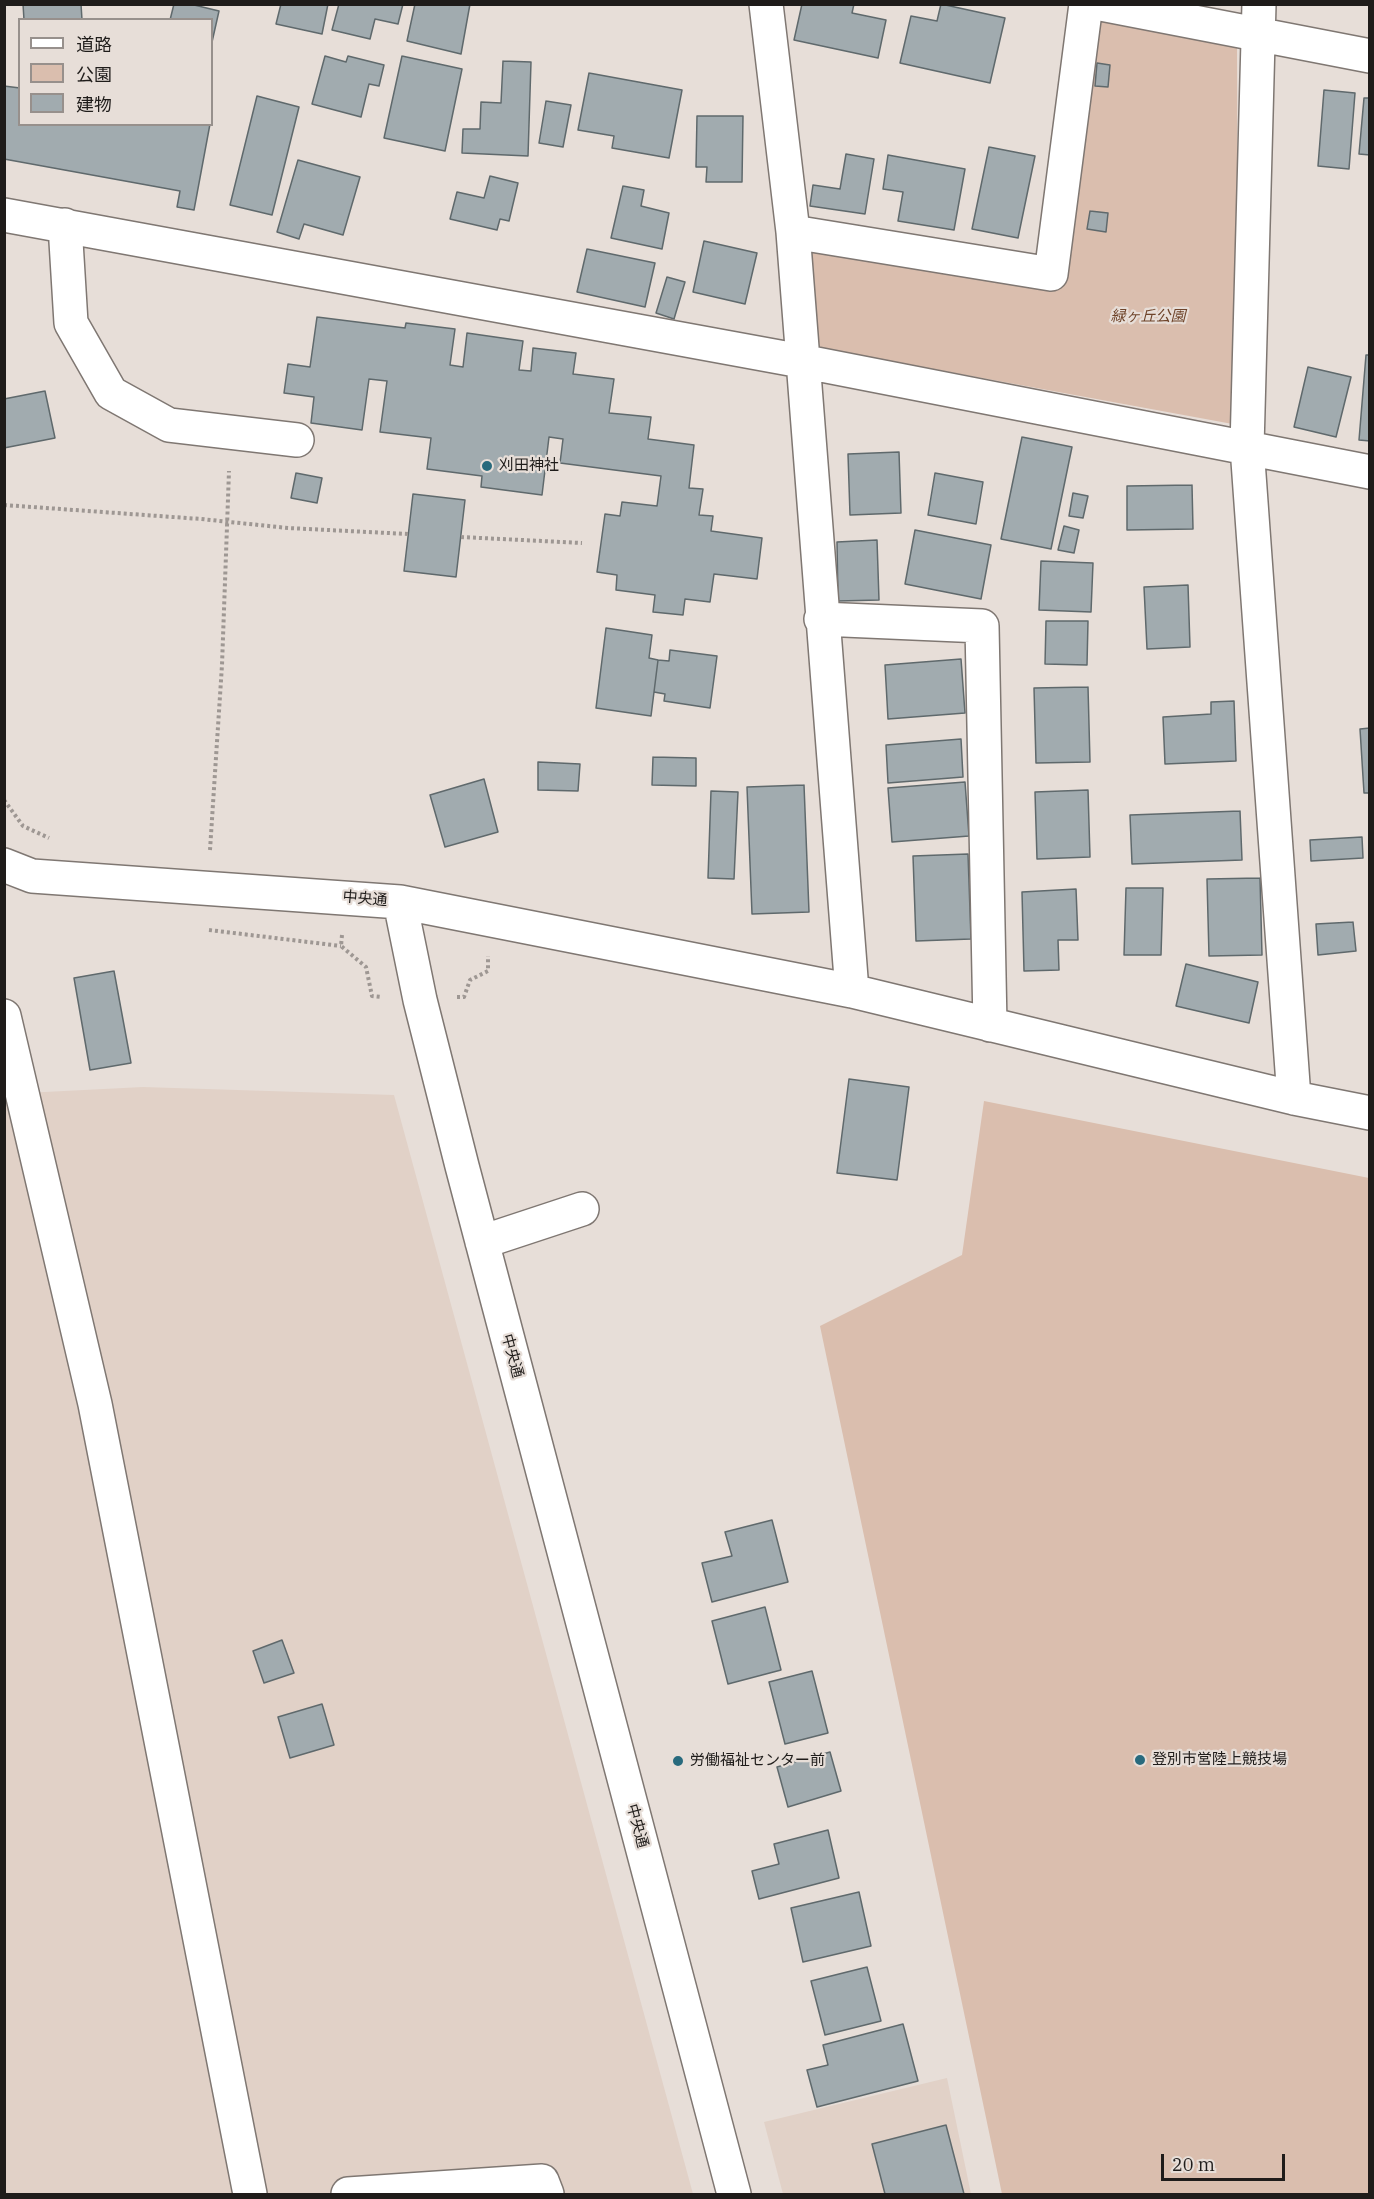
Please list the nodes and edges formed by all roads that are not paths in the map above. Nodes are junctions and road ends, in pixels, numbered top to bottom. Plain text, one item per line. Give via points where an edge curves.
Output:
1 (766, 4) edge
2 (1086, 4) edge
3 (1101, 4) edge
4 (1260, 20) edge
5 (1370, 56) edge
6 (4, 216) edge
7 (65, 225) junction
8 (793, 232) junction
9 (801, 361) junction
10 (297, 440) dead end
11 (1247, 447) junction
12 (1370, 472) edge
13 (821, 619) junction
14 (4, 865) edge
15 (400, 902) junction
16 (852, 991) junction
17 (4, 1016) edge
18 (990, 1025) junction
19 (1294, 1098) junction
20 (1370, 1113) edge
21 (582, 1209) dead end
22 (482, 1242) junction
23 (250, 2194) edge
24 (348, 2194) edge
25 (547, 2194) edge
26 (734, 2194) edge

1 - 8 street
2 - 8 street via 1052,274
3 - 4 street
4 - 5 street
4 - 11 street
6 - 7 street
7 - 9 street
7 - 10 street via 72,323 111,393 169,425
8 - 9 street
9 - 11 street
9 - 13 street
11 - 12 street
11 - 19 street
13 - 16 street
13 - 18 street via 982,626
14 - 15 street, 中央通 via 32,876
15 - 16 street
15 - 22 street, 中央通 via 420,1000
16 - 18 street
17 - 23 street via 95,1404
18 - 19 street
19 - 20 street
21 - 22 street
22 - 26 street, 中央通
24 - 25 street via 542,2181

